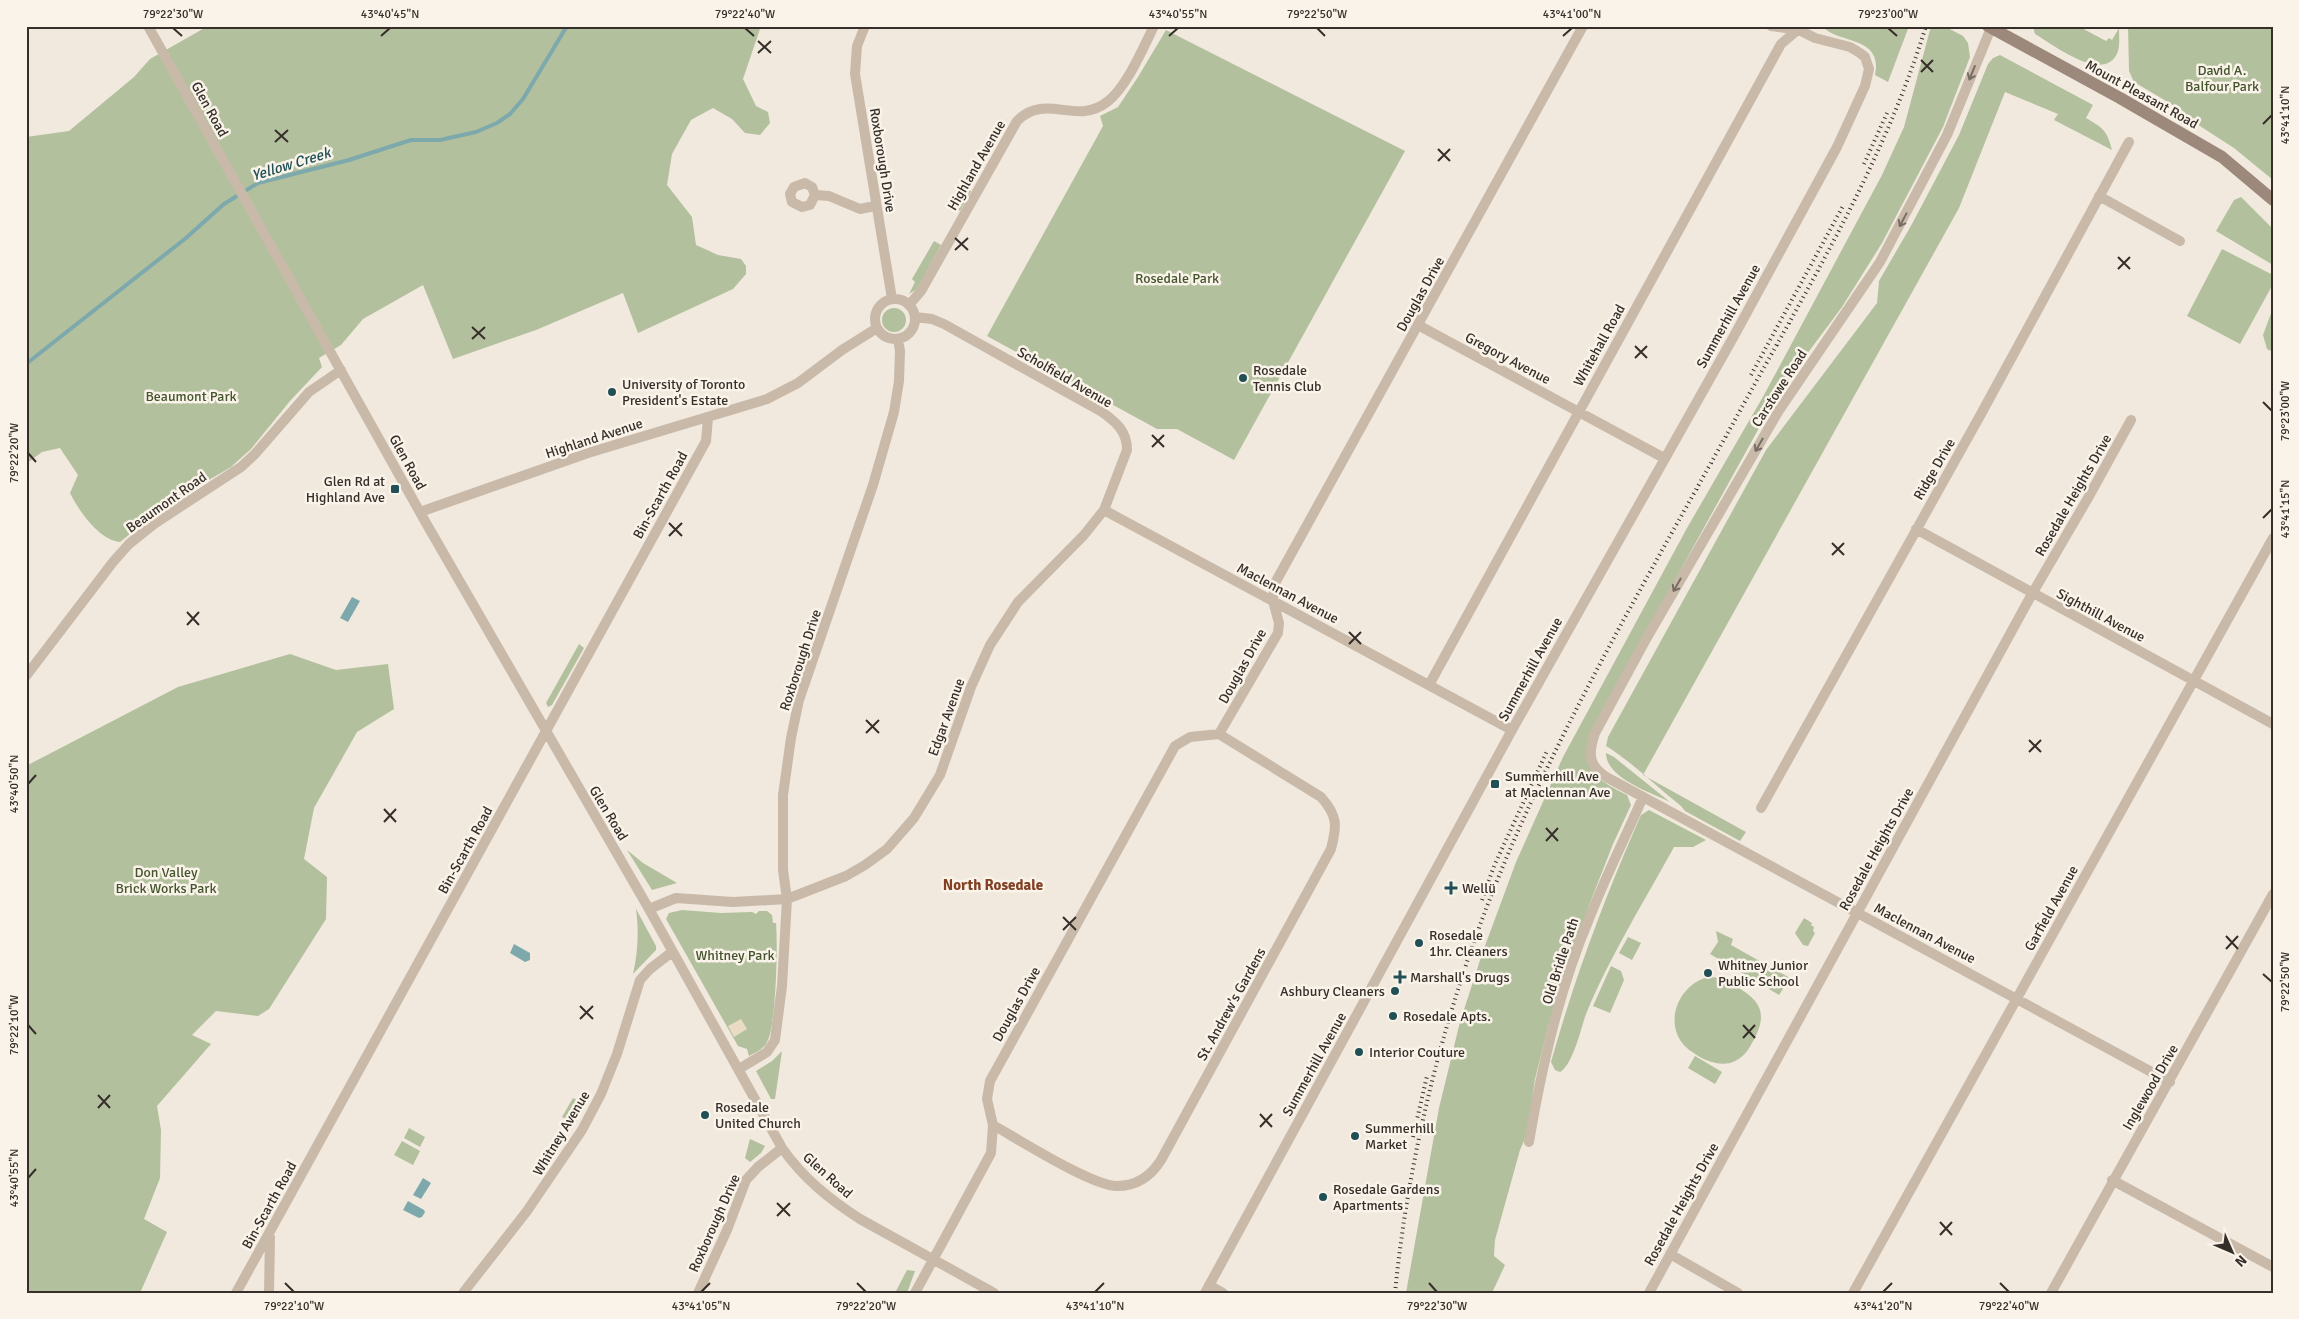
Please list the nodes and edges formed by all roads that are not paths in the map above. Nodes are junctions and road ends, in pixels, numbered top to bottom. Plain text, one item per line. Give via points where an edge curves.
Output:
1 (148, 26) edge
2 (865, 26) edge
3 (1154, 26) edge
4 (1583, 26) edge
5 (1771, 26) edge
6 (1990, 27) edge
7 (1800, 28) edge
8 (2129, 142) dead end
9 (815, 195) dead end
10 (2099, 196) junction
11 (2273, 200) edge
12 (875, 206) junction
13 (2180, 241) dead end
14 (892, 299) junction
15 (909, 305) junction
16 (915, 317) junction
17 (1418, 325) junction
18 (877, 328) junction
19 (898, 339) junction
20 (341, 370) junction
21 (1578, 411) junction
22 (708, 418) junction
23 (2131, 420) dead end
24 (1664, 458) junction
25 (1104, 510) junction
26 (420, 512) junction
27 (1916, 529) junction
28 (2273, 538) edge
29 (2032, 594) junction
30 (1273, 601) junction
31 (26, 676) edge
32 (2194, 681) junction
33 (1429, 684) junction
34 (2273, 724) edge
35 (1512, 730) junction
36 (546, 733) junction
37 (1219, 734) junction
38 (1592, 762) joint
39 (1643, 797) junction
40 (1761, 808) dead end
41 (2273, 894) edge
42 (787, 899) junction
43 (649, 909) junction
44 (1857, 912) junction
45 (672, 952) junction
46 (2017, 997) junction
47 (739, 1069) junction
48 (2170, 1082) junction
49 (993, 1125) junction
50 (1529, 1142) dead end
51 (782, 1148) junction
52 (2112, 1180) junction
53 (270, 1234) junction
54 (1670, 1254) junction
55 (934, 1260) junction
56 (2273, 1267) edge
57 (1207, 1289) edge
58 (236, 1293) edge
59 (269, 1293) edge
60 (463, 1293) edge
61 (698, 1293) edge
62 (915, 1293) edge
63 (994, 1293) edge
64 (1223, 1293) edge
65 (1649, 1293) edge
66 (1738, 1293) edge
67 (1853, 1293) edge
68 (2051, 1293) edge

1 - 20 street, Glen Road
2 - 12 street, Roxborough Drive via 857,46 855,74
3 - 15 street, Highland Avenue via 1120,88 1108,102 1083,112 1037,108 1017,121 921,291
4 - 17 street, Douglas Drive
5 - 7 street
6 - 11 main road, Mount Pleasant Road via 2222,157
6 -> 38 street, Carstowe Road via 1947,134 1880,262 1778,412 1660,615 1595,733 1590,746
7 - 21 street, Whitehall Road via 1781,44
7 - 24 street, Summerhill Avenue via 1815,38 1850,48 1865,58 1869,69 1865,86 1837,147
8 - 10 street, Ridge Drive
9 - 12 street via 829,196 860,209
10 - 13 street
10 - 27 street, Ridge Drive
12 - 14 street, Roxborough Drive
14 - 15 street
14 - 18 street via 880,304 875,322
15 - 16 street
16 - 19 street via 909,333
16 - 25 street, Scholfield Avenue via 944,324 1114,420 1127,440 1126,450
17 - 21 street, Gregory Avenue
17 - 30 street, Douglas Drive via 1275,583
18 - 19 street via 886,337
18 - 22 street, Highland Avenue via 782,392
19 - 42 street, Roxborough Drive via 899,380 894,412 800,700 791,738 783,795 783,870
20 - 26 street, Glen Road
20 - 31 street, Beaumont Road via 309,392 240,467 167,514 130,544
21 - 24 street, Gregory Avenue
21 - 33 street, Whitehall Road
22 - 26 street, Highland Avenue via 588,453
22 - 36 street, Bin-Scarth Road via 706,441
23 - 29 street, Rosedale Heights Drive
24 - 35 street, Summerhill Avenue
25 - 30 street, Maclennan Avenue
25 - 42 street, Edgar Avenue via 1084,535 1028,591 1001,627 971,687 940,775 901,834 865,865 846,876
26 - 36 street, Glen Road
27 - 29 street, Sighthill Avenue
27 - 40 street, Ridge Drive
28 - 32 street, Garfield Avenue
29 - 32 street, Sighthill Avenue
29 - 44 street, Rosedale Heights Drive
30 - 33 street, Maclennan Avenue
30 - 37 street, Douglas Drive via 1279,623 1278,633
32 - 34 street, Sighthill Avenue
32 - 46 street, Garfield Avenue
33 - 35 street, Maclennan Avenue
35 - 57 street, Summerhill Avenue
36 - 43 street, Glen Road
36 - 53 street, Bin-Scarth Road
37 - 49 street, Douglas Drive via 1190,737 1175,746 1158,773 990,1081 987,1099
37 - 49 street, St. Andrew's Gardens via 1321,797 1331,808 1336,826 1331,849 1161,1160 1146,1177 1115,1186 1081,1173
38 - 39 street, Maclennan Avenue via 1596,770
39 - 44 street, Maclennan Avenue
39 - 50 street, Old Bridle Path via 1588,920 1560,1004 1541,1071
41 - 48 street, Inglewood Drive
42 - 43 street via 733,902 676,898
42 - 47 street, Roxborough Drive via 775,1040 766,1052
43 - 45 street, Glen Road
44 - 46 street, Maclennan Avenue
44 - 54 street, Rosedale Heights Drive
45 - 47 street, Glen Road
45 - 60 street, Whitney Avenue via 640,980 617,1054 582,1130 527,1211
46 - 48 street, Maclennan Avenue
46 - 67 street, Garfield Avenue
47 - 51 street, Glen Road
48 - 52 street, Inglewood Drive
49 - 55 street, Douglas Drive via 991,1153
51 - 55 street, Glen Road via 802,1174 833,1201 860,1220
51 - 61 street, Roxborough Drive via 746,1180
52 - 56 street
52 - 68 street, Inglewood Drive
53 - 58 street, Bin-Scarth Road
53 - 59 street
54 - 65 street, Rosedale Heights Drive
54 - 66 street
55 - 62 street, Douglas Drive
55 - 63 street, Glen Road
57 - 64 street

